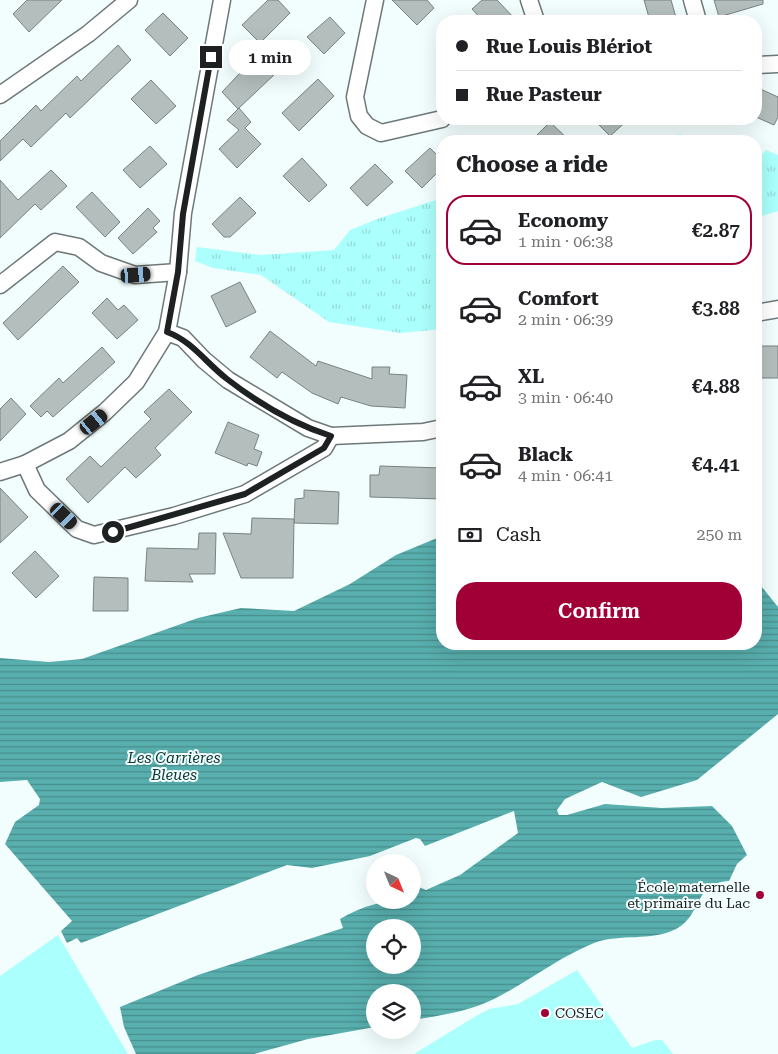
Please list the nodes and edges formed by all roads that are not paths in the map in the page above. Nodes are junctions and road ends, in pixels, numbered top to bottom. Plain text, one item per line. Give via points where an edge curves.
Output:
1 (129, 0) edge
2 (375, 0) edge
3 (529, 0) edge
4 (692, 0) edge
5 (217, 2) edge
6 (534, 15) edge
7 (696, 15) edge
8 (778, 64) edge
9 (762, 65) edge
10 (0, 95) edge
11 (436, 120) edge
12 (178, 272) junction
13 (0, 285) edge
14 (778, 309) edge
15 (762, 311) edge
16 (167, 332) junction
17 (436, 429) edge
18 (331, 436) junction
19 (25, 464) junction
20 (0, 472) edge

1 - 10 street via 74,45
2 - 11 street via 355,97 359,116 367,126 381,133
3 - 6 street
4 - 7 street
5 - 12 street via 183,214
8 - 9 street
12 - 13 street via 136,275 101,263 79,246 55,242
12 - 16 street
14 - 15 street
16 - 18 street via 183,338 216,370 256,398 308,428
16 - 19 street via 136,382 106,412 70,441
17 - 18 street
18 - 19 street via 324,448 245,494 165,519 94,535 77,529 37,490
19 - 20 street

